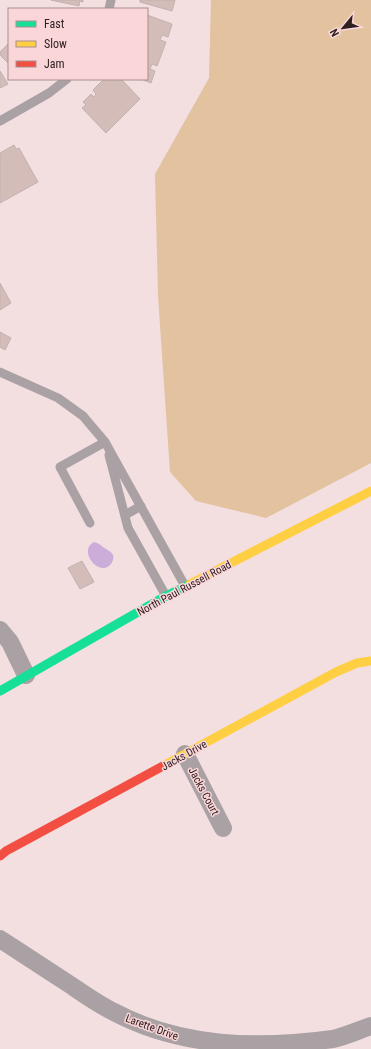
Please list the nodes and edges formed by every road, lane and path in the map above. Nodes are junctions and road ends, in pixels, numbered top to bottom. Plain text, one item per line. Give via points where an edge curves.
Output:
1 (66, 80) edge
2 (0, 121) edge
3 (0, 372) edge
4 (106, 442) junction
5 (371, 491) edge
6 (141, 506) junction
7 (125, 516) junction
8 (90, 523) dead end
9 (185, 586) junction
10 (166, 596) junction
11 (0, 630) edge
12 (371, 660) edge
13 (26, 675) junction
14 (0, 691) edge
15 (184, 754) junction
16 (223, 828) dead end
17 (0, 856) edge
18 (0, 939) edge
19 (371, 1026) edge

1 - 2 lane via 49,94
3 - 4 lane via 58,398 83,416
4 - 6 lane
4 - 7 lane
4 - 8 lane via 60,467
5 - 9 street, North Paul Russell Road
6 - 7 lane
6 - 9 lane
7 - 10 lane via 128,528
9 - 10 street, North Paul Russell Road
10 - 13 street, North Paul Russell Road
11 - 13 street via 10,642
12 - 15 street, Jacks Drive via 336,672
13 - 14 street, North Paul Russell Road
15 - 16 street, Jacks Court
15 - 17 street, Jacks Drive
18 - 19 street, Larette Drive via 113,1012 164,1034 198,1042 242,1048 273,1048 335,1038

